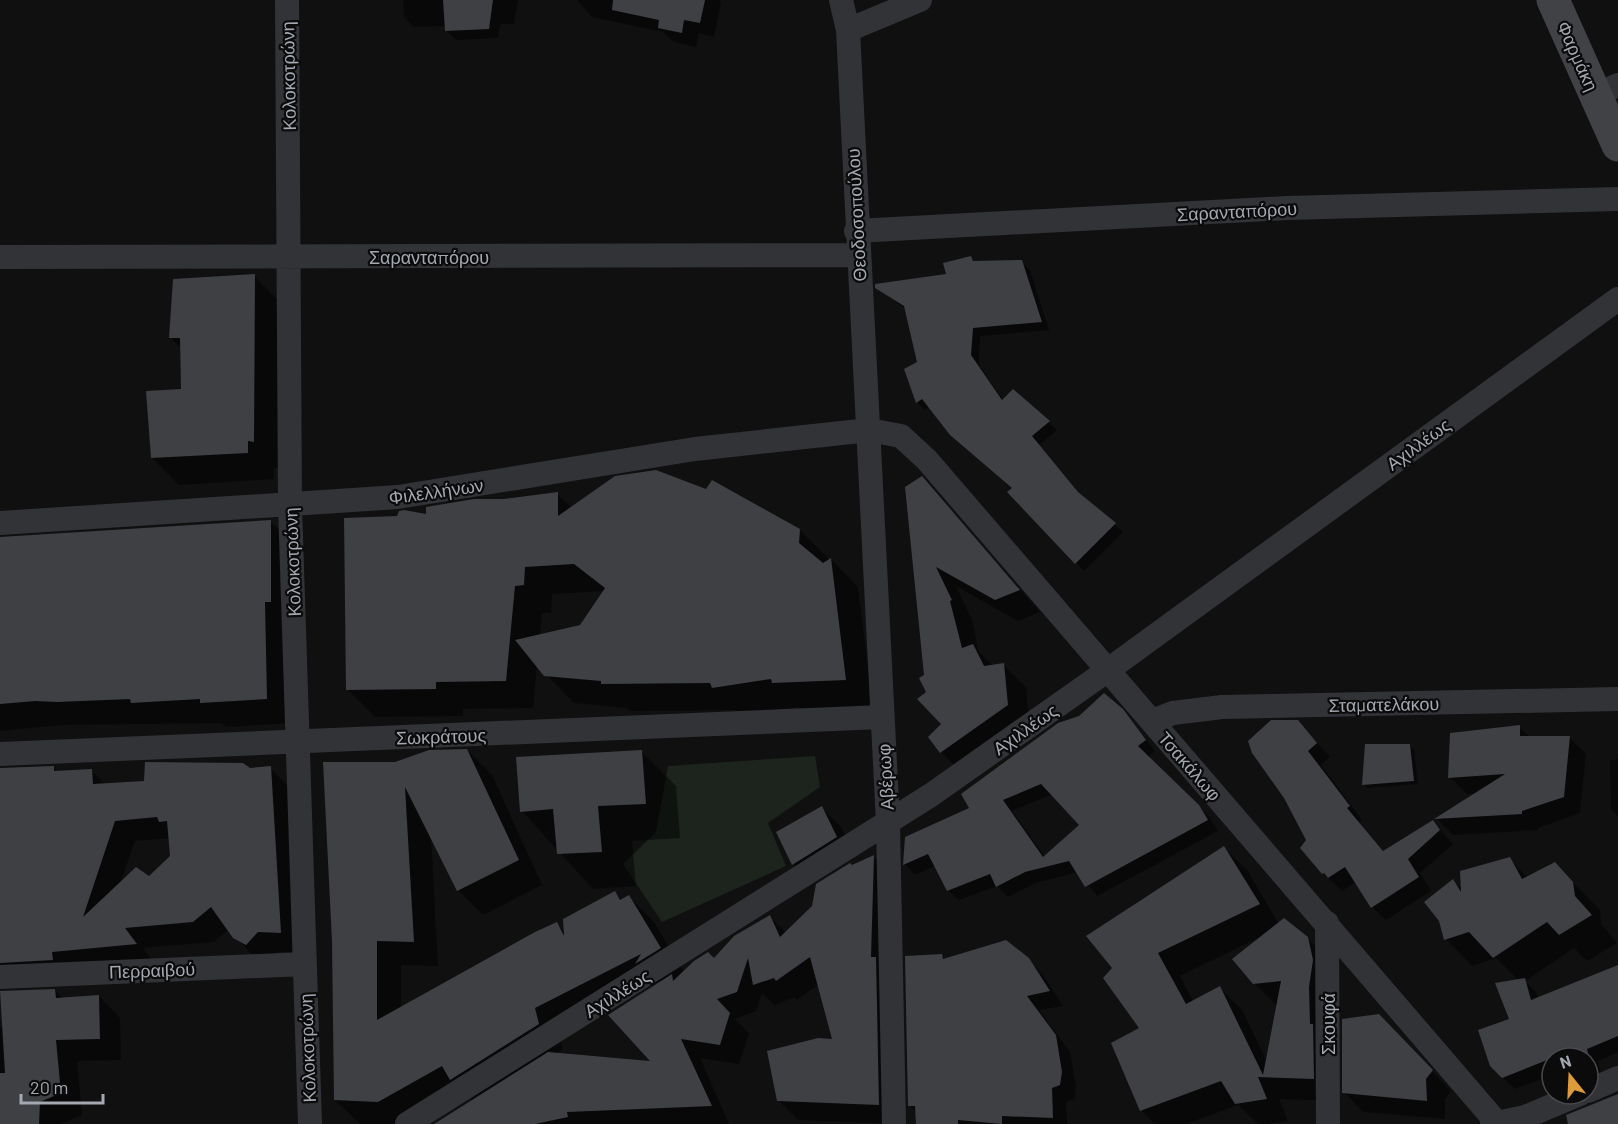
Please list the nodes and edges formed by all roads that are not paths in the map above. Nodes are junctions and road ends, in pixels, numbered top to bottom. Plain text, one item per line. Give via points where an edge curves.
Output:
1 (287, 0) edge
2 (841, 0) edge
3 (920, 0) edge
4 (1552, 0) edge
5 (848, 30) junction
6 (1606, 90) edge
7 (1618, 146) edge
8 (1618, 199) edge
9 (856, 231) junction
10 (858, 255) junction
11 (0, 257) edge
12 (290, 257) junction
13 (1618, 299) edge
14 (869, 430) junction
15 (290, 506) junction
16 (0, 523) edge
17 (1108, 670) junction
18 (1618, 699) edge
19 (882, 717) junction
20 (1152, 721) junction
21 (297, 742) junction
22 (0, 754) edge
23 (888, 823) junction
24 (1327, 923) junction
25 (304, 964) junction
26 (0, 977) edge
27 (1618, 1078) edge
28 (1600, 1086) edge
29 (1551, 1106) edge
30 (310, 1124) edge
31 (407, 1124) edge
32 (894, 1124) edge
33 (1328, 1124) edge
34 (1492, 1124) edge
35 (1498, 1124) edge

1 - 12 street, Κολοκοτρώνη
2 - 5 street, Θεοδοσοπούλου
3 - 5 street
4 - 6 street, Φαρμάκη
5 - 9 street, Θεοδοσοπούλου
6 - 7 street, Φαρμάκη
8 - 9 street, Σαρανταπόρου via 1287,208
9 - 10 street, Θεοδοσοπούλου
10 - 12 street, Σαρανταπόρου
10 - 14 street, Θεοδοσοπούλου
11 - 12 street, Σαρανταπόρου
12 - 15 street, Κολοκοτρώνη
13 - 17 street, Αχιλλέως
14 - 15 street, Φιλελλήνων via 695,449 398,497
14 - 17 street, Τσακάλωφ via 895,434 912,443
14 - 19 street, Αβέρωφ
15 - 16 street, Φιλελλήνων
15 - 21 street, Κολοκοτρώνη
17 - 20 street, Τσακάλωφ
17 - 23 street, Αχιλλέως
18 - 20 street, Σταματελάκου via 1222,707 1173,713
19 - 21 street, Σωκράτους
19 - 23 street, Αβέρωφ
20 - 24 street, Τσακάλωφ
21 - 22 street, Σωκράτους
21 - 25 street, Κολοκοτρώνη
23 - 31 street, Αχιλλέως
23 - 32 street, Αβέρωφ
24 - 33 street, Σκουφά
24 - 35 street, Τσακάλωφ
25 - 26 street, Περραιβού
25 - 30 street, Κολοκοτρώνη
27 - 28 street
29 - 35 street
34 - 35 street

